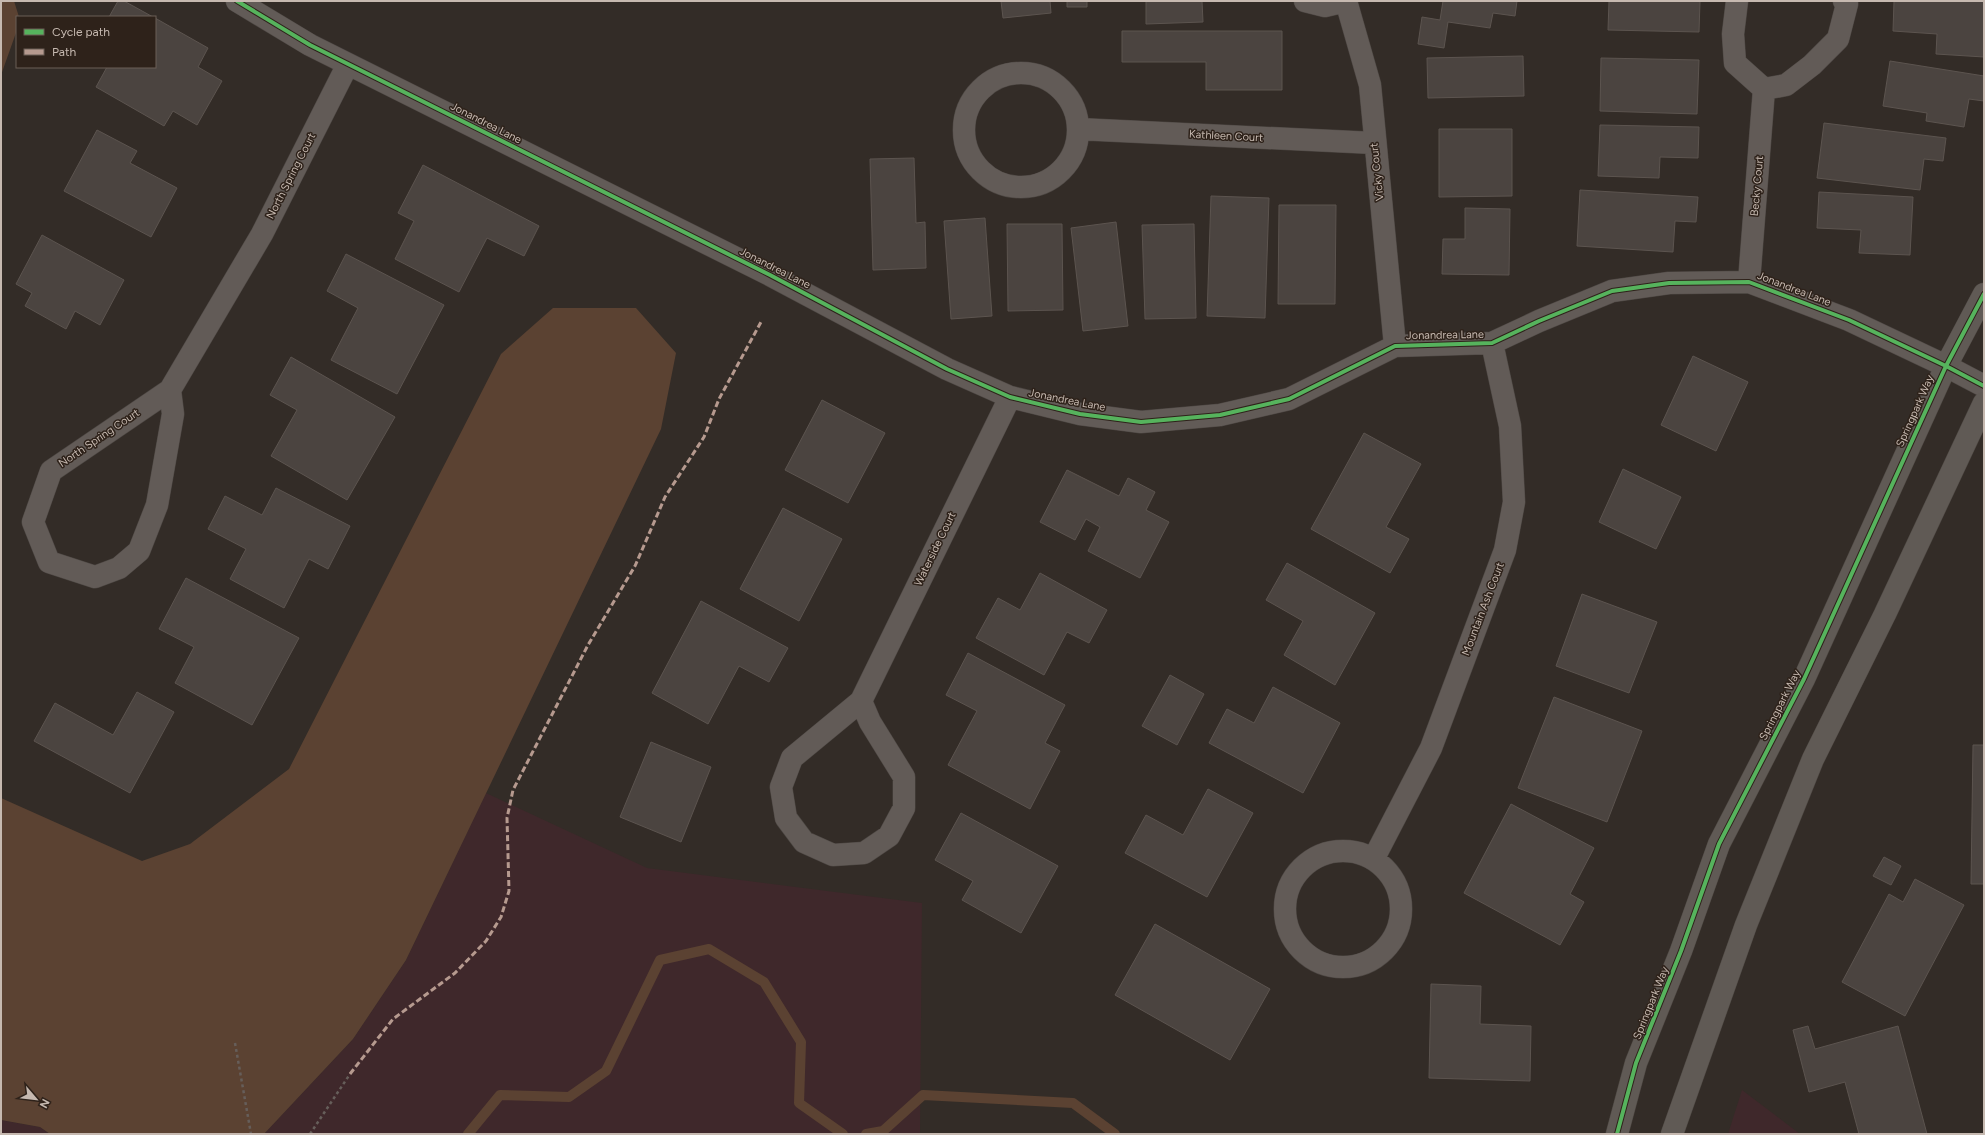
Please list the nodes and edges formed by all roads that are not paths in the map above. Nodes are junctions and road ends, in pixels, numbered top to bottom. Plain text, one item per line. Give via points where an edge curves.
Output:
1 (237, 1) edge
2 (1304, 1) edge
3 (1346, 1) edge
4 (1737, 1) edge
5 (1844, 1) edge
6 (348, 64) junction
7 (1764, 89) junction
8 (1078, 129) junction
9 (1374, 143) junction
10 (1749, 282) junction
11 (1984, 294) edge
12 (1492, 343) junction
13 (1395, 346) junction
14 (1946, 366) junction
15 (1984, 386) edge
16 (170, 390) junction
17 (1010, 397) junction
18 (1984, 403) edge
19 (861, 701) junction
20 (1374, 858) junction
21 (1617, 1134) edge
22 (1672, 1134) edge

1 - 6 street, Jonandrea Lane via 310,45
2 - 3 street, Vicky Court via 1326,6
3 - 9 street, Vicky Court via 1370,84
4 - 7 street via 1733,34 1735,63
5 - 7 street via 1847,4 1838,39 1812,66 1786,85
6 - 16 street, North Spring Court via 262,234
6 - 17 street, Jonandrea Lane via 770,275 947,369
7 - 10 street, Becky Court
8 - 8 street via 1073,106 1059,86 1039,75 1015,72 992,80 974,96 965,118 965,142 975,164 993,180 1015,187 1039,184 1060,172 1074,152
8 - 9 street, Kathleen Court
9 - 13 street, Vicky Court
10 - 12 street, Jonandrea Lane via 1669,283 1612,291
10 - 14 street, Jonandrea Lane via 1848,320
11 - 14 street, Springpark Way
12 - 13 street, Jonandrea Lane
12 - 20 street, Mountain Ash Court via 1510,426 1514,502 1505,550 1431,748
13 - 17 street, Jonandrea Lane via 1289,399 1220,415 1141,422 1080,414
14 - 15 street, Jonandrea Lane
14 - 21 street, Springpark Way via 1804,679 1719,844 1681,951 1636,1063
16 - 16 street, North Spring Court via 51,471 33,522 49,562 95,577 119,568 139,551 157,505 173,414
17 - 19 street, Waterside Court
18 - 22 street via 1885,614 1813,759 1746,925
19 - 19 street, Waterside Court via 792,758 781,787 786,818 804,842 833,855 864,853 889,836 904,808 904,777 870,722
20 - 20 street via 1349,850 1323,853 1301,867 1287,890 1284,916 1293,941 1312,960 1337,968 1363,965 1386,950 1399,928 1402,901 1393,876

